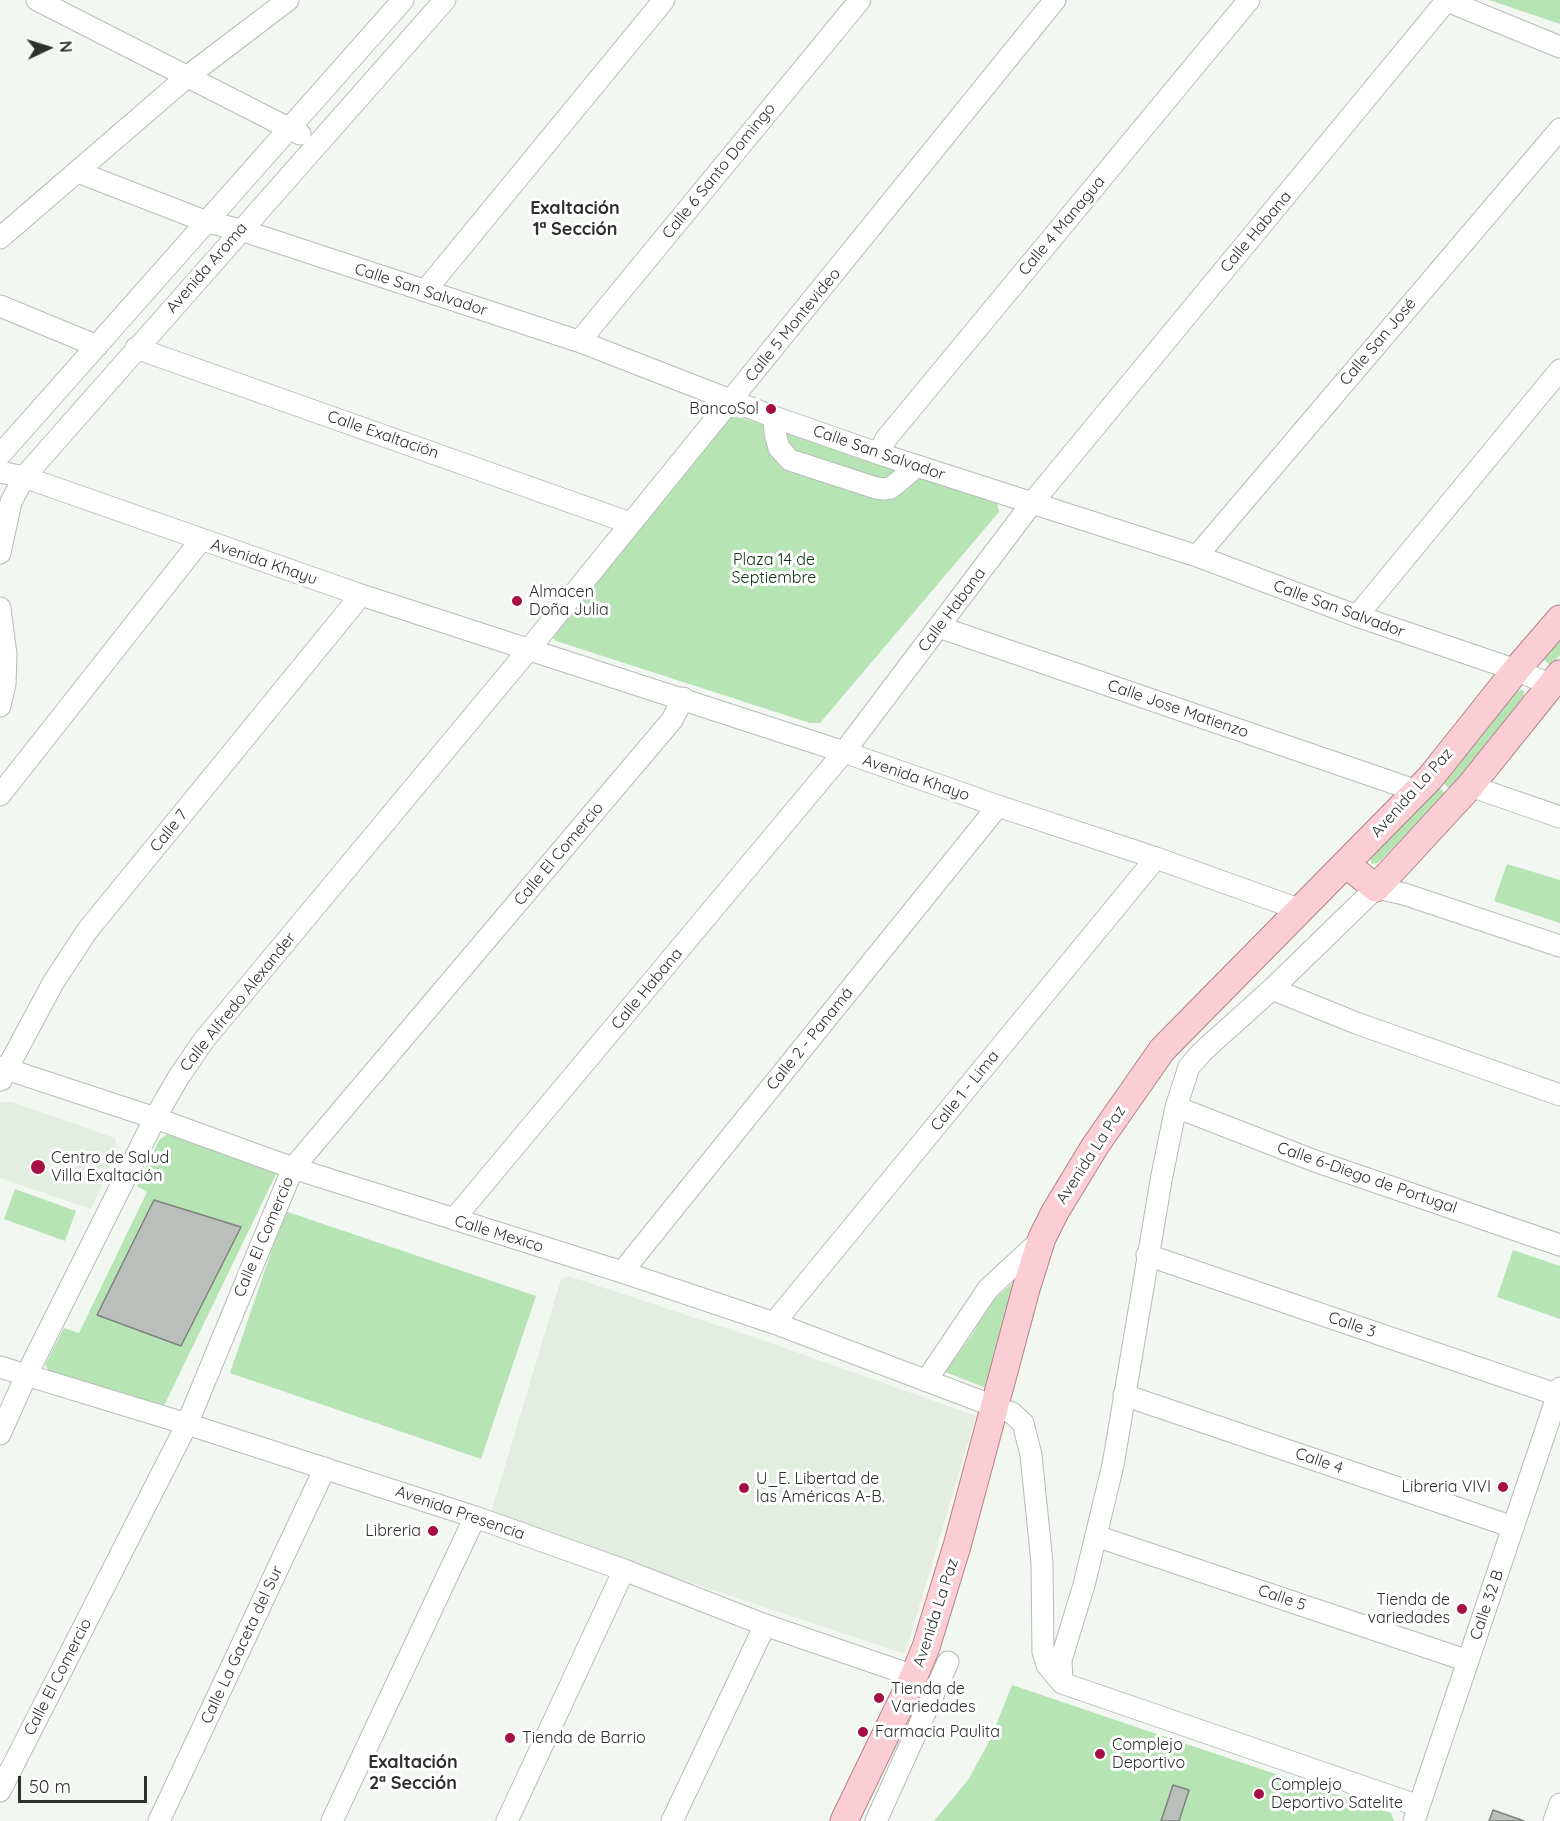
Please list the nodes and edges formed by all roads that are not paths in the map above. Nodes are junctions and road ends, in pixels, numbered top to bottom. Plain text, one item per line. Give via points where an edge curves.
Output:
1 (37, 0) edge
2 (288, 0) edge
3 (403, 0) edge
4 (445, 0) edge
5 (664, 0) edge
6 (860, 0) edge
7 (1055, 0) edge
8 (1249, 0) edge
9 (1446, 0) edge
10 (1560, 47) edge
11 (188, 76) junction
12 (290, 128) junction
13 (1560, 129) edge
14 (317, 143) junction
15 (78, 172) junction
16 (207, 222) junction
17 (241, 230) junction
18 (0, 238) edge
19 (425, 291) junction
20 (0, 306) edge
21 (581, 342) junction
22 (97, 346) junction
23 (136, 348) junction
24 (1560, 370) edge
25 (732, 400) junction
26 (774, 417) junction
27 (880, 454) junction
28 (0, 455) edge
29 (917, 466) junction
30 (0, 472) edge
31 (24, 477) junction
32 (1032, 503) junction
33 (630, 523) junction
34 (201, 540) junction
35 (0, 553) edge
36 (1197, 556) junction
37 (361, 595) junction
38 (0, 608) edge
39 (1356, 616) junction
40 (1560, 619) edge
41 (939, 627) junction
42 (530, 648) junction
43 (1516, 670) junction
44 (1555, 680) edge
45 (683, 698) junction
46 (0, 706) edge
47 (844, 752) junction
48 (1470, 786) junction
49 (1417, 791) junction
50 (0, 795) edge
51 (998, 806) junction
52 (1560, 817) edge
53 (1156, 858) junction
54 (1346, 864) junction
55 (1376, 888) junction
56 (1301, 910) junction
57 (1560, 946) edge
58 (1272, 989) junction
59 (2, 1073) edge
60 (1560, 1095) edge
61 (1176, 1107) junction
62 (154, 1118) junction
63 (293, 1168) junction
64 (456, 1220) junction
65 (1042, 1238) junction
66 (1560, 1245) edge
67 (1147, 1255) junction
68 (622, 1272) junction
69 (774, 1323) junction
70 (0, 1367) edge
71 (26, 1376) junction
72 (926, 1381) junction
73 (1559, 1392) edge
74 (1124, 1395) junction
75 (996, 1406) junction
76 (187, 1424) junction
77 (0, 1434) edge
78 (325, 1468) junction
79 (475, 1517) junction
80 (1514, 1527) junction
81 (1096, 1536) junction
82 (624, 1570) junction
83 (765, 1625) junction
84 (1468, 1661) junction
85 (948, 1662) dead end
86 (914, 1676) junction
87 (1062, 1683) junction
88 (0, 1791) edge
89 (1560, 1804) edge
90 (1417, 1814) edge
91 (159, 1821) edge
92 (332, 1821) edge
93 (507, 1821) edge
94 (672, 1821) edge
95 (844, 1821) edge
96 (876, 1821) edge
97 (1554, 1821) edge

1 - 11 street
2 - 11 street
3 - 12 street, Avenida Aroma
4 - 14 street, Avenida Aroma
5 - 19 street
6 - 21 street, Calle 6 Santo Domingo
7 - 25 street, Calle 5 Montevideo
8 - 27 street, Calle 4 Managua via 885,440
9 - 10 street
9 - 32 street, Calle Habana
11 - 12 street
11 - 15 street
12 - 14 street
12 - 16 street, Avenida Aroma
13 - 36 street, Calle San José
14 - 17 street, Avenida Aroma
15 - 16 street, Calle San Salvador
15 - 18 street
16 - 17 street, Calle San Salvador
16 - 22 street, Avenida Aroma
17 - 19 street, Calle San Salvador
17 - 23 street, Avenida Aroma
19 - 21 street, Calle San Salvador
20 - 22 street
21 - 25 street, Calle San Salvador
22 - 28 street, Avenida Aroma
23 - 31 street, Avenida Aroma
23 - 33 street, Calle Exaltación
24 - 39 street
25 - 26 street, Calle San Salvador
25 - 33 street, Calle 5 Montevideo
26 - 27 street, Calle San Salvador
26 - 29 street via 779,448 790,460 884,489 891,488
27 - 29 street, Calle San Salvador
29 - 32 street, Calle San Salvador
30 - 31 street, Avenida Khayu
31 - 34 street, Avenida Khayu
31 - 35 street, Avenida Aroma via 12,502
32 - 36 street, Calle San Salvador
32 - 41 street, Calle Habana
33 - 42 street, Calle 5 Montevideo
34 - 37 street, Avenida Khayu
34 - 50 street
36 - 39 street, Calle San Salvador
37 - 42 street, Avenida Khayu
37 - 59 street, Calle 7 via 87,932
38 - 46 street via 6,655
39 - 43 street, Calle San Salvador
40 - 43 main road, Avenida La Paz
41 - 47 street, Calle Habana
41 - 49 street, Calle Jose Matienzo
42 - 45 street, Avenida Khayo
42 - 62 street, Calle Alfredo Alexander via 204,1040
43 - 44 street, Calle San Salvador
43 - 49 main road, Avenida La Paz
44 - 48 main road
45 - 47 street, Avenida Khayo
45 - 63 street, Calle El Comercio via 672,720
47 - 51 street, Avenida Khayo
47 - 64 street, Calle Habana
48 - 52 street
48 - 55 main road
49 - 54 main road, Avenida La Paz
51 - 53 street, Avenida Khayo
51 - 68 street, Calle 2 - Panamá
53 - 56 street, Avenida Khayo
53 - 69 street, Calle 1 - Lima
54 - 55 main road
54 - 56 main road, Avenida La Paz
55 - 57 street
55 - 58 street
56 - 65 main road, Avenida La Paz via 1162,1050 1095,1146
58 - 60 street
58 - 61 street via 1189,1067
59 - 62 street, Calle Mexico
61 - 66 street, Calle 6-Diego de Portugal via 1315,1161
61 - 67 street
62 - 63 street, Calle Mexico
62 - 71 street, Calle Alfredo Alexander
63 - 64 street, Calle Mexico
63 - 76 street, Calle El Comercio
64 - 68 street, Calle Mexico
65 - 72 street via 988,1289
65 - 75 main road, Avenida La Paz
67 - 73 street, Calle 3
67 - 74 street
68 - 69 street, Calle Mexico
69 - 72 street, Calle Mexico
70 - 71 street, Avenida Presencia
71 - 76 street, Avenida Presencia
71 - 77 street, Calle Alfredo Alexander
72 - 75 street, Calle Mexico
73 - 80 street, Calle 32 B
74 - 80 street, Calle 4
74 - 81 street
75 - 86 main road, Avenida La Paz via 957,1546
75 - 87 street, Calle Mexico via 1023,1423 1031,1455 1042,1563 1042,1652
76 - 78 street, Avenida Presencia
76 - 88 street, Calle El Comercio
78 - 79 street, Avenida Presencia
78 - 91 street, Calle La Gaceta del Sur
79 - 82 street, Avenida Presencia
79 - 92 street
80 - 84 street, Calle 32 B
81 - 84 street, Calle 5
81 - 87 street via 1061,1660
82 - 83 street, Avenida Presencia
82 - 93 street
83 - 86 street, Avenida Presencia
83 - 94 street
84 - 90 street, Calle 32 B
85 - 96 street
86 - 95 main road, Avenida La Paz
87 - 90 street
89 - 97 street

